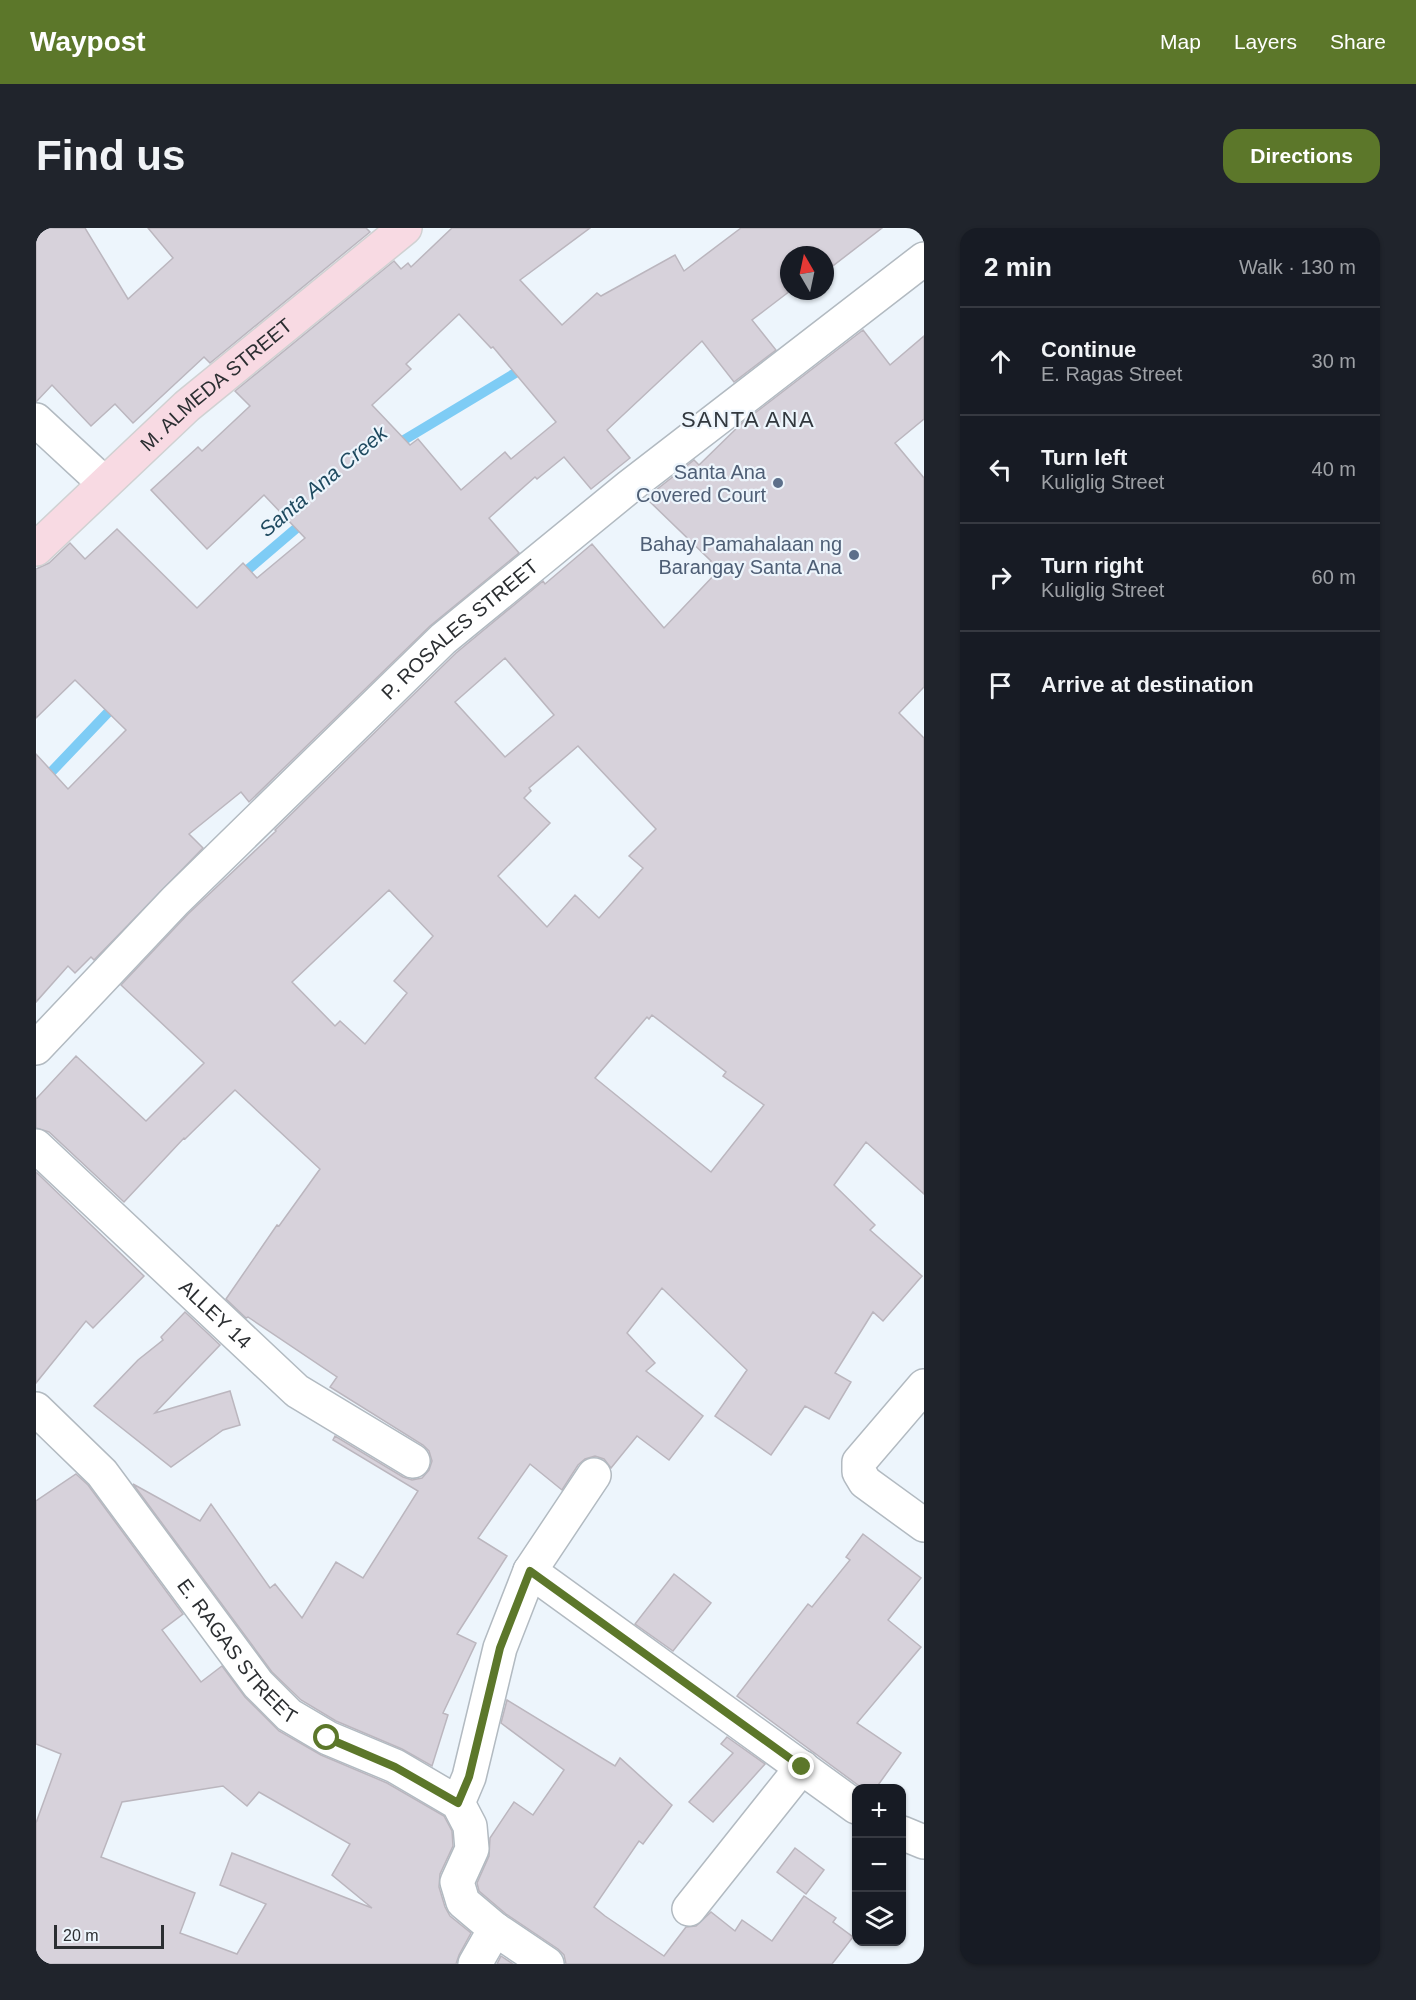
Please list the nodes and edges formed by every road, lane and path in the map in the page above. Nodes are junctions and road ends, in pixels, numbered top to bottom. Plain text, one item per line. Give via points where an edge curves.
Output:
1 (405, 228) edge
2 (924, 259) edge
3 (36, 420) edge
4 (104, 483) junction
5 (36, 549) edge
6 (36, 1048) edge
7 (36, 1146) edge
8 (920, 1398) edge
9 (36, 1409) edge
10 (413, 1461) dead end
11 (594, 1475) dead end
12 (924, 1525) edge
13 (530, 1571) junction
14 (802, 1767) junction
15 (458, 1803) junction
16 (852, 1804) edge
17 (906, 1835) edge
18 (924, 1842) edge
19 (689, 1909) dead end
20 (495, 1929) junction
21 (475, 1964) edge
22 (547, 1964) edge

1 - 4 main road, M. ALMEDA STREET via 187,406
2 - 6 street, P. ROSALES STREET via 630,486 443,639 175,901
3 - 4 street
4 - 5 main road, M. ALMEDA STREET
7 - 10 street, ALLEY 14 via 297,1390
8 - 12 street via 859,1462 859,1472 865,1482
9 - 15 street, E. RAGAS STREET via 102,1473 258,1684 289,1715
11 - 13 street
13 - 14 street
13 - 15 street via 500,1648 469,1777
14 - 16 street
14 - 19 street
15 - 20 street via 470,1826 472,1849 457,1882 463,1902
17 - 18 street
20 - 21 street
20 - 22 street

